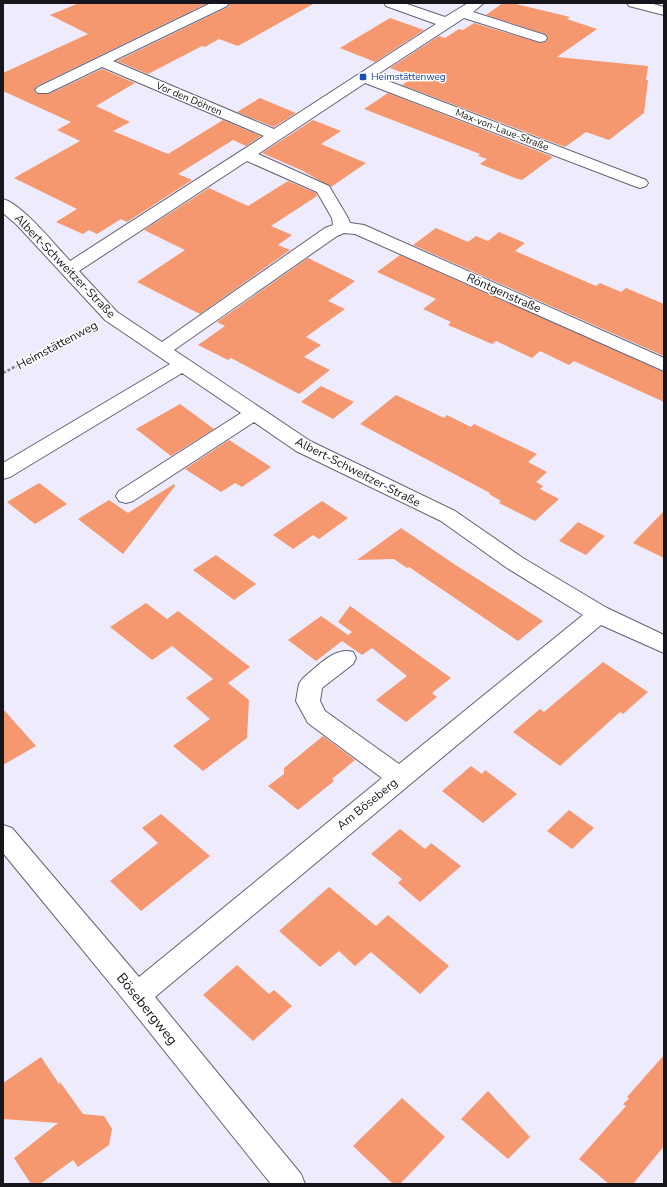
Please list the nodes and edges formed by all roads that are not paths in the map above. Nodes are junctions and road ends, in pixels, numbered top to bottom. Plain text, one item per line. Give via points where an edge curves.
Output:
1 (222, 3) edge
2 (392, 3) edge
3 (477, 3) edge
4 (643, 4) edge
5 (664, 11) edge
6 (462, 13) junction
7 (448, 23) junction
8 (540, 38) dead end
9 (102, 62) junction
10 (363, 77) junction
11 (42, 90) dead end
12 (276, 135) junction
13 (245, 154) junction
14 (640, 183) dead end
15 (3, 204) edge
16 (342, 228) junction
17 (69, 270) junction
18 (161, 351) junction
19 (664, 364) edge
20 (182, 365) junction
21 (254, 413) junction
22 (3, 472) edge
23 (126, 496) dead end
24 (598, 614) junction
25 (664, 645) edge
26 (345, 658) dead end
27 (400, 778) junction
28 (3, 835) edge
29 (137, 995) junction
30 (290, 1184) edge

1 - 9 street
2 - 7 street
3 - 6 street
4 - 5 street
6 - 7 street
6 - 8 street
7 - 10 street
9 - 11 street
9 - 12 street, Vor den Döhren
10 - 12 street
10 - 14 street, Max-von-Laue-Straße
12 - 13 street
13 - 16 street via 323,189 340,218
13 - 17 street
15 - 17 street, Albert-Schweitzer-Straße
16 - 18 street via 331,232
16 - 19 street, Röntgenstraße via 358,229
17 - 18 street, Albert-Schweitzer-Straße via 111,316
18 - 20 street, Albert-Schweitzer-Straße
20 - 21 street, Albert-Schweitzer-Straße
20 - 22 street
21 - 23 street
21 - 24 street, Albert-Schweitzer-Straße via 303,446 448,516 514,563
24 - 25 street, Albert-Schweitzer-Straße
24 - 27 street, Am Böseberg
26 - 27 street via 311,684 308,701 316,717
27 - 29 street, Am Böseberg
28 - 29 street, Bösebergweg
29 - 30 street, Bösebergweg

